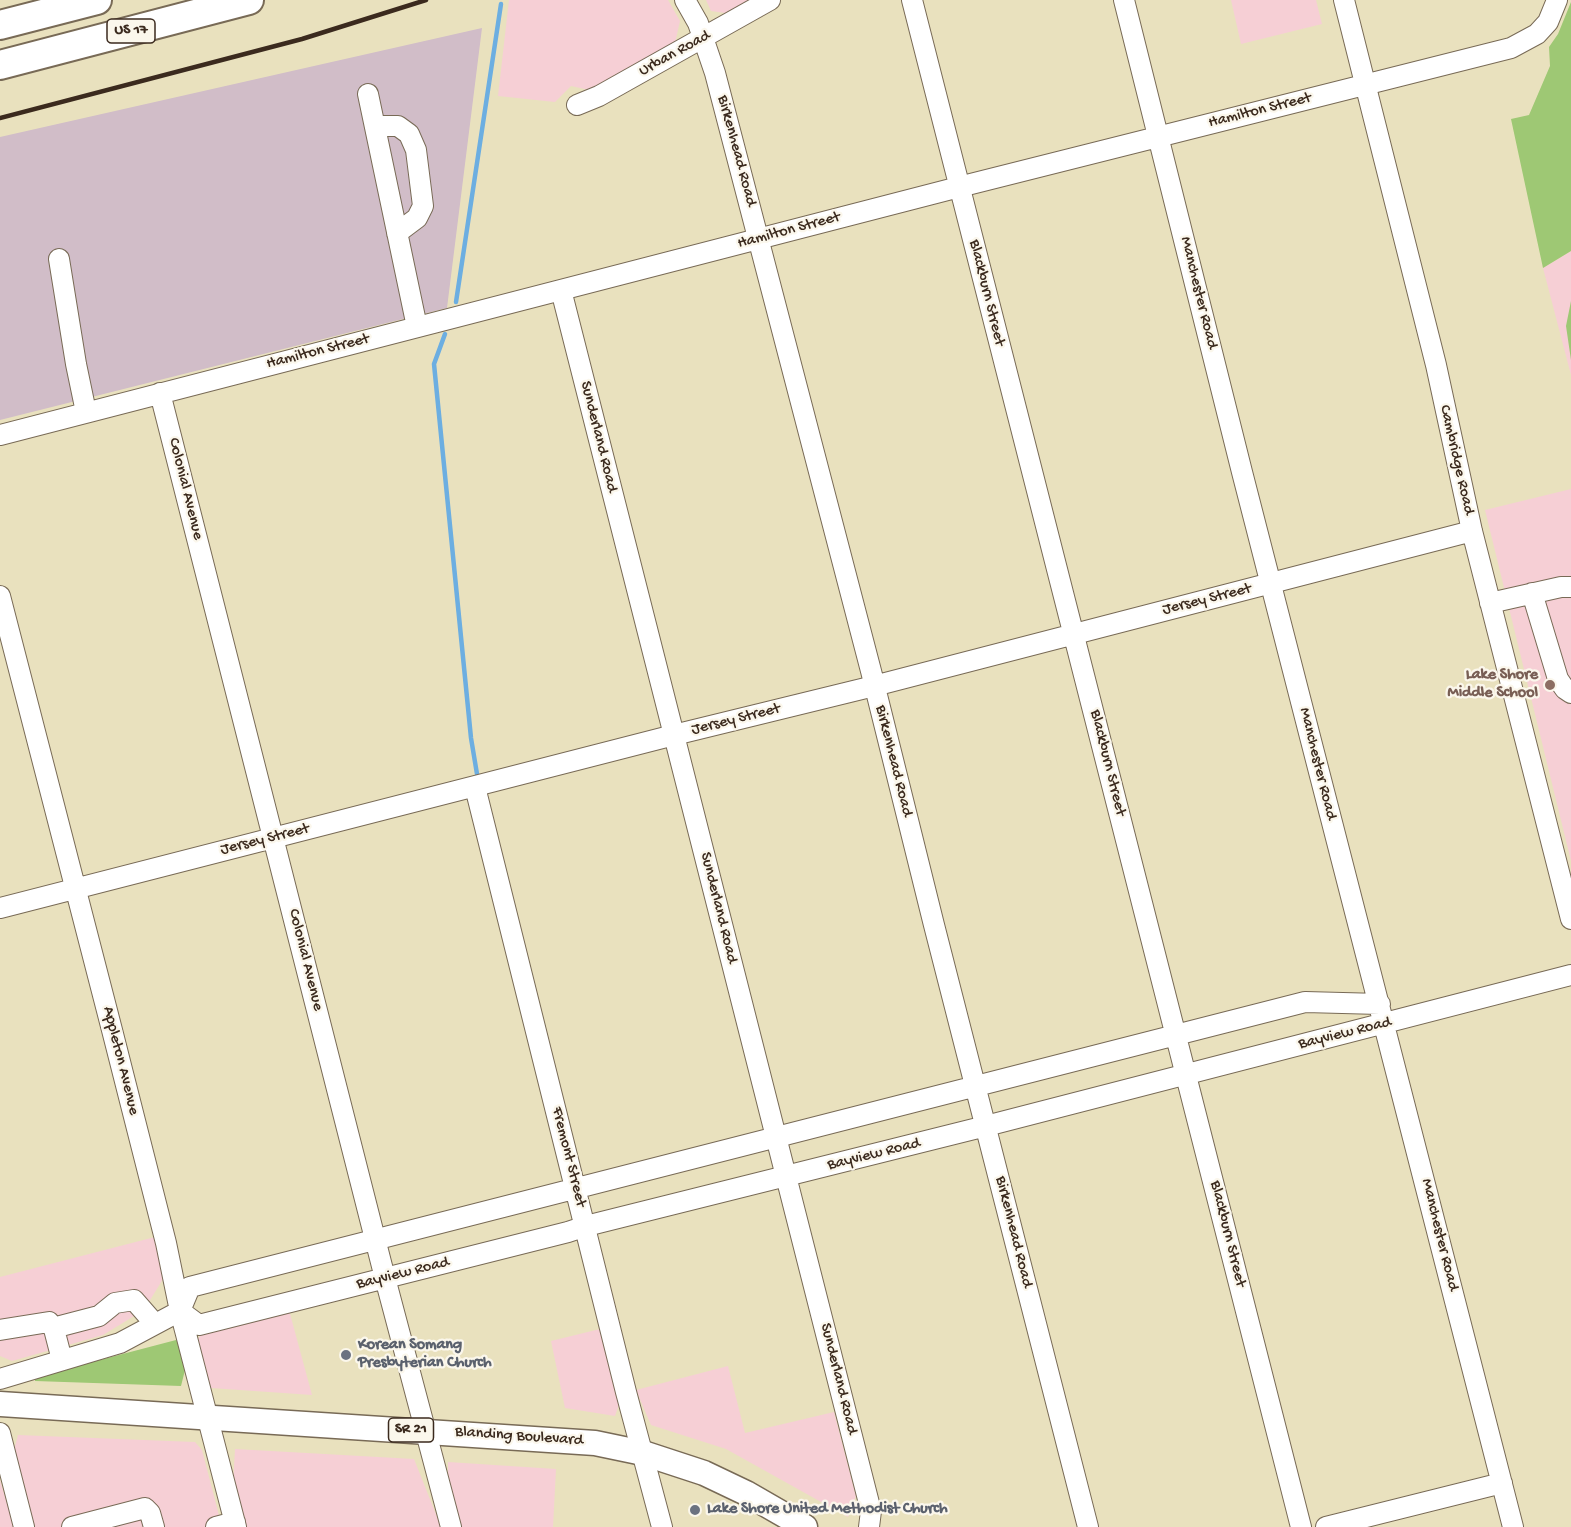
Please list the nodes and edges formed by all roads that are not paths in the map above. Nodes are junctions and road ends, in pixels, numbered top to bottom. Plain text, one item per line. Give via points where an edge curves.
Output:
1 (98, 0) edge
2 (249, 0) edge
3 (685, 0) edge
4 (771, 0) edge
5 (912, 0) edge
6 (1124, 0) edge
7 (1344, 0) edge
8 (1557, 0) edge
9 (225, 4) edge
10 (0, 25) edge
11 (704, 39) junction
12 (0, 65) edge
13 (1366, 84) junction
14 (368, 94) dead end
15 (578, 105) dead end
16 (375, 126) junction
17 (1159, 136) junction
18 (960, 187) junction
19 (397, 233) junction
20 (759, 239) junction
21 (60, 259) dead end
22 (561, 290) junction
23 (417, 327) junction
24 (160, 393) junction
25 (86, 412) junction
26 (0, 435) edge
27 (1473, 531) junction
28 (1272, 584) junction
29 (1571, 587) edge
30 (1532, 593) junction
31 (0, 596) edge
32 (1490, 603) junction
33 (1074, 634) junction
34 (874, 686) junction
35 (1571, 693) edge
36 (674, 735) junction
37 (475, 787) junction
38 (274, 837) junction
39 (75, 889) junction
40 (0, 908) edge
41 (1571, 919) edge
42 (1571, 975) edge
43 (1380, 1004) junction
44 (1385, 1024) junction
45 (1176, 1036) junction
46 (1187, 1075) junction
47 (976, 1087) junction
48 (986, 1126) junction
49 (776, 1138) junction
50 (786, 1177) junction
51 (576, 1189) junction
52 (586, 1226) junction
53 (375, 1238) junction
54 (385, 1278) junction
55 (180, 1311) junction
56 (155, 1324) junction
57 (53, 1328) junction
58 (0, 1330) edge
59 (62, 1360) junction
60 (0, 1379) edge
61 (0, 1404) edge
62 (209, 1417) junction
63 (426, 1431) junction
64 (0, 1433) edge
65 (643, 1453) junction
66 (1502, 1483) junction
67 (229, 1525) edge
68 (24, 1527) edge
69 (72, 1527) edge
70 (154, 1527) edge
71 (451, 1527) edge
72 (662, 1527) edge
73 (805, 1527) edge
74 (869, 1527) edge
75 (1088, 1527) edge
76 (1301, 1527) edge
77 (1326, 1527) edge
78 (1513, 1527) edge

1 - 10 highway, US 17
2 - 9 highway, US 17
3 - 11 street, Birkenhead Road
4 - 11 street, Urban Road
5 - 18 street, Blackburn Street
6 - 17 street, Manchester Road
7 - 13 street, Cambridge Road
8 - 13 street, Hamilton Street via 1548,22 1521,44
9 - 12 highway, US 17
11 - 15 street, Urban Road
11 - 20 street, Birkenhead Road
13 - 17 street, Hamilton Street
13 - 27 street, Cambridge Road
14 - 16 street
16 - 19 street
16 - 19 street via 398,126 409,134 416,150 423,206 417,218
17 - 18 street, Hamilton Street
17 - 28 street, Manchester Road
18 - 20 street, Hamilton Street
18 - 33 street, Blackburn Street
19 - 23 street
20 - 22 street, Hamilton Street
20 - 34 street, Birkenhead Road
21 - 25 street
22 - 23 street, Hamilton Street
22 - 36 street, Sunderland Road
23 - 24 street, Hamilton Street
24 - 25 street, Hamilton Street
24 - 38 street, Colonial Avenue
25 - 26 street, Hamilton Street
27 - 28 street, Jersey Street
27 - 32 street, Cambridge Road
28 - 33 street, Jersey Street
28 - 43 street, Manchester Road
29 - 30 street
30 - 32 street
30 - 35 street via 1558,679
31 - 39 street, Appleton Avenue
32 - 41 street, Cambridge Road
33 - 34 street, Jersey Street
33 - 45 street, Blackburn Street
34 - 36 street, Jersey Street
34 - 47 street, Birkenhead Road
36 - 37 street, Jersey Street
36 - 49 street, Sunderland Road
37 - 38 street, Jersey Street
37 - 51 street, Fremont Street
38 - 39 street, Jersey Street
38 - 53 street, Colonial Avenue
39 - 40 street, Jersey Street
39 - 55 street, Appleton Avenue
42 - 44 street, Bayview Road
43 - 44 street, Manchester Road
43 - 45 street, Bayview Road via 1305,1002
44 - 46 street, Bayview Road
44 - 66 street, Manchester Road
45 - 46 street, Blackburn Street
45 - 47 street, Bayview Road
46 - 48 street, Bayview Road
46 - 76 street, Blackburn Street
47 - 48 street, Birkenhead Road
47 - 49 street, Bayview Road
48 - 50 street, Bayview Road
48 - 75 street, Birkenhead Road
49 - 50 street, Sunderland Road
49 - 51 street, Bayview Road
50 - 52 street, Bayview Road
50 - 74 street, Sunderland Road via 871,1511
51 - 52 street, Fremont Street
51 - 53 street, Bayview Road
52 - 54 street, Bayview Road
52 - 65 street, Fremont Street
53 - 54 street, Colonial Avenue
53 - 55 street, Bayview Road via 190,1287
54 - 55 street, Bayview Road via 199,1325
54 - 63 street, Colonial Avenue
55 - 56 street
55 - 62 street, Appleton Avenue
56 - 57 street via 134,1300 115,1303 99,1316
56 - 59 street via 120,1343
57 - 58 street via 49,1322
57 - 59 street
59 - 60 street
61 - 62 main road, Blanding Boulevard / SR 21
62 - 63 main road, Blanding Boulevard / SR 21
62 - 67 street, Appleton Avenue
63 - 65 main road, Blanding Boulevard / SR 21 via 595,1443
63 - 71 street, Colonial Avenue
64 - 68 street
65 - 72 street, Fremont Street
65 - 73 main road, Blanding Boulevard / SR 21 via 746,1492
66 - 77 street
66 - 78 street, Manchester Road
69 - 70 street via 146,1508

